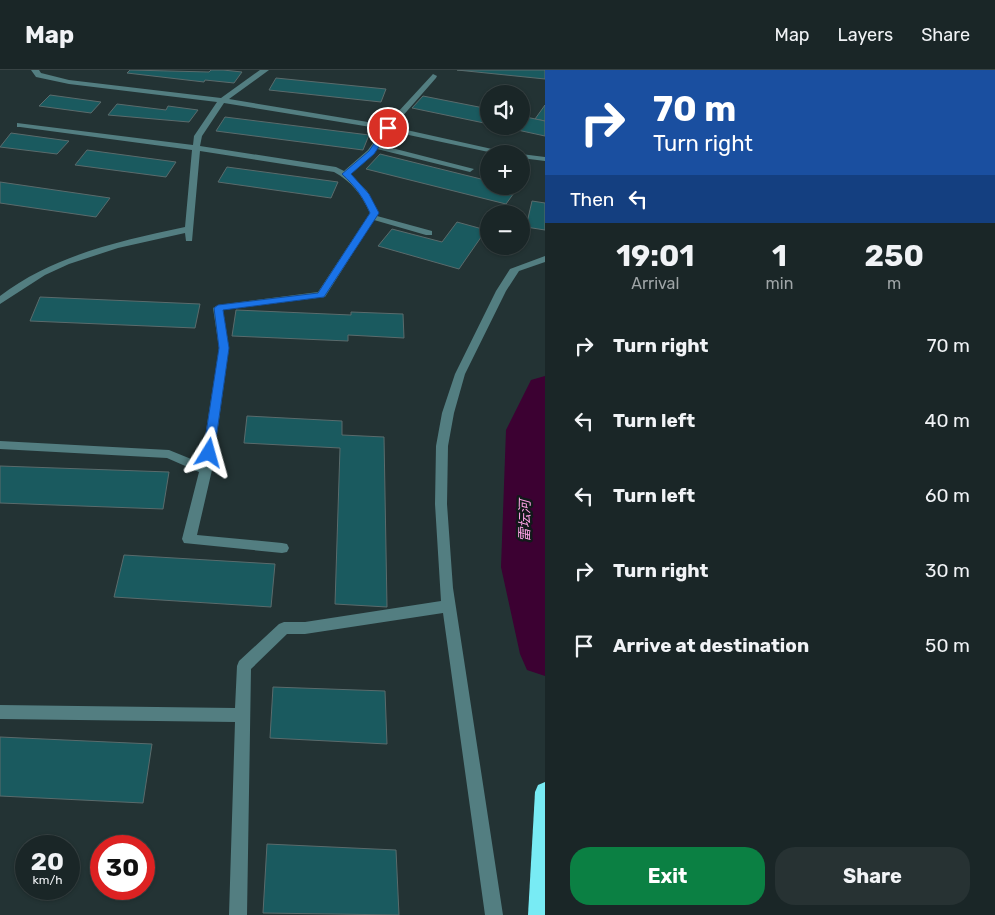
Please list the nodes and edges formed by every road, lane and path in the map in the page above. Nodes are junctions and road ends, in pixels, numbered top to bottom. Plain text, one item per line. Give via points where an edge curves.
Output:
1 (35, 70) edge
2 (265, 70) edge
3 (433, 76) dead end
4 (222, 100) junction
5 (20, 125) dead end
6 (388, 128) junction
7 (376, 146) junction
8 (480, 147) edge
9 (196, 148) junction
10 (530, 158) edge
11 (545, 160) edge
12 (470, 169) dead end
13 (346, 174) junction
14 (372, 217) junction
15 (429, 233) dead end
16 (545, 259) edge
17 (0, 300) edge
18 (0, 445) edge
19 (206, 470) junction
20 (282, 548) dead end
21 (449, 606) junction
22 (0, 712) edge
23 (243, 715) junction
24 (545, 792) edge
25 (238, 915) edge
26 (494, 915) edge
27 (539, 915) edge

1 - 4 street via 38,75 69,82
2 - 4 street
3 - 6 street
4 - 6 street
4 - 9 street via 198,136
5 - 9 street
6 - 7 street
6 - 8 street
7 - 12 street
7 - 13 street
9 - 13 street
9 - 17 street via 189,234 126,243 68,261 17,286
10 - 11 street
13 - 14 street via 366,195 374,213
14 - 15 street
14 - 19 street via 321,295 218,308 224,348
16 - 21 street via 516,269 506,284 460,374 448,413 442,446 441,504
18 - 19 street via 169,454
19 - 20 street via 189,540
21 - 23 street via 305,628 284,628 244,666
21 - 26 street
22 - 23 street
23 - 25 street
24 - 27 highway

